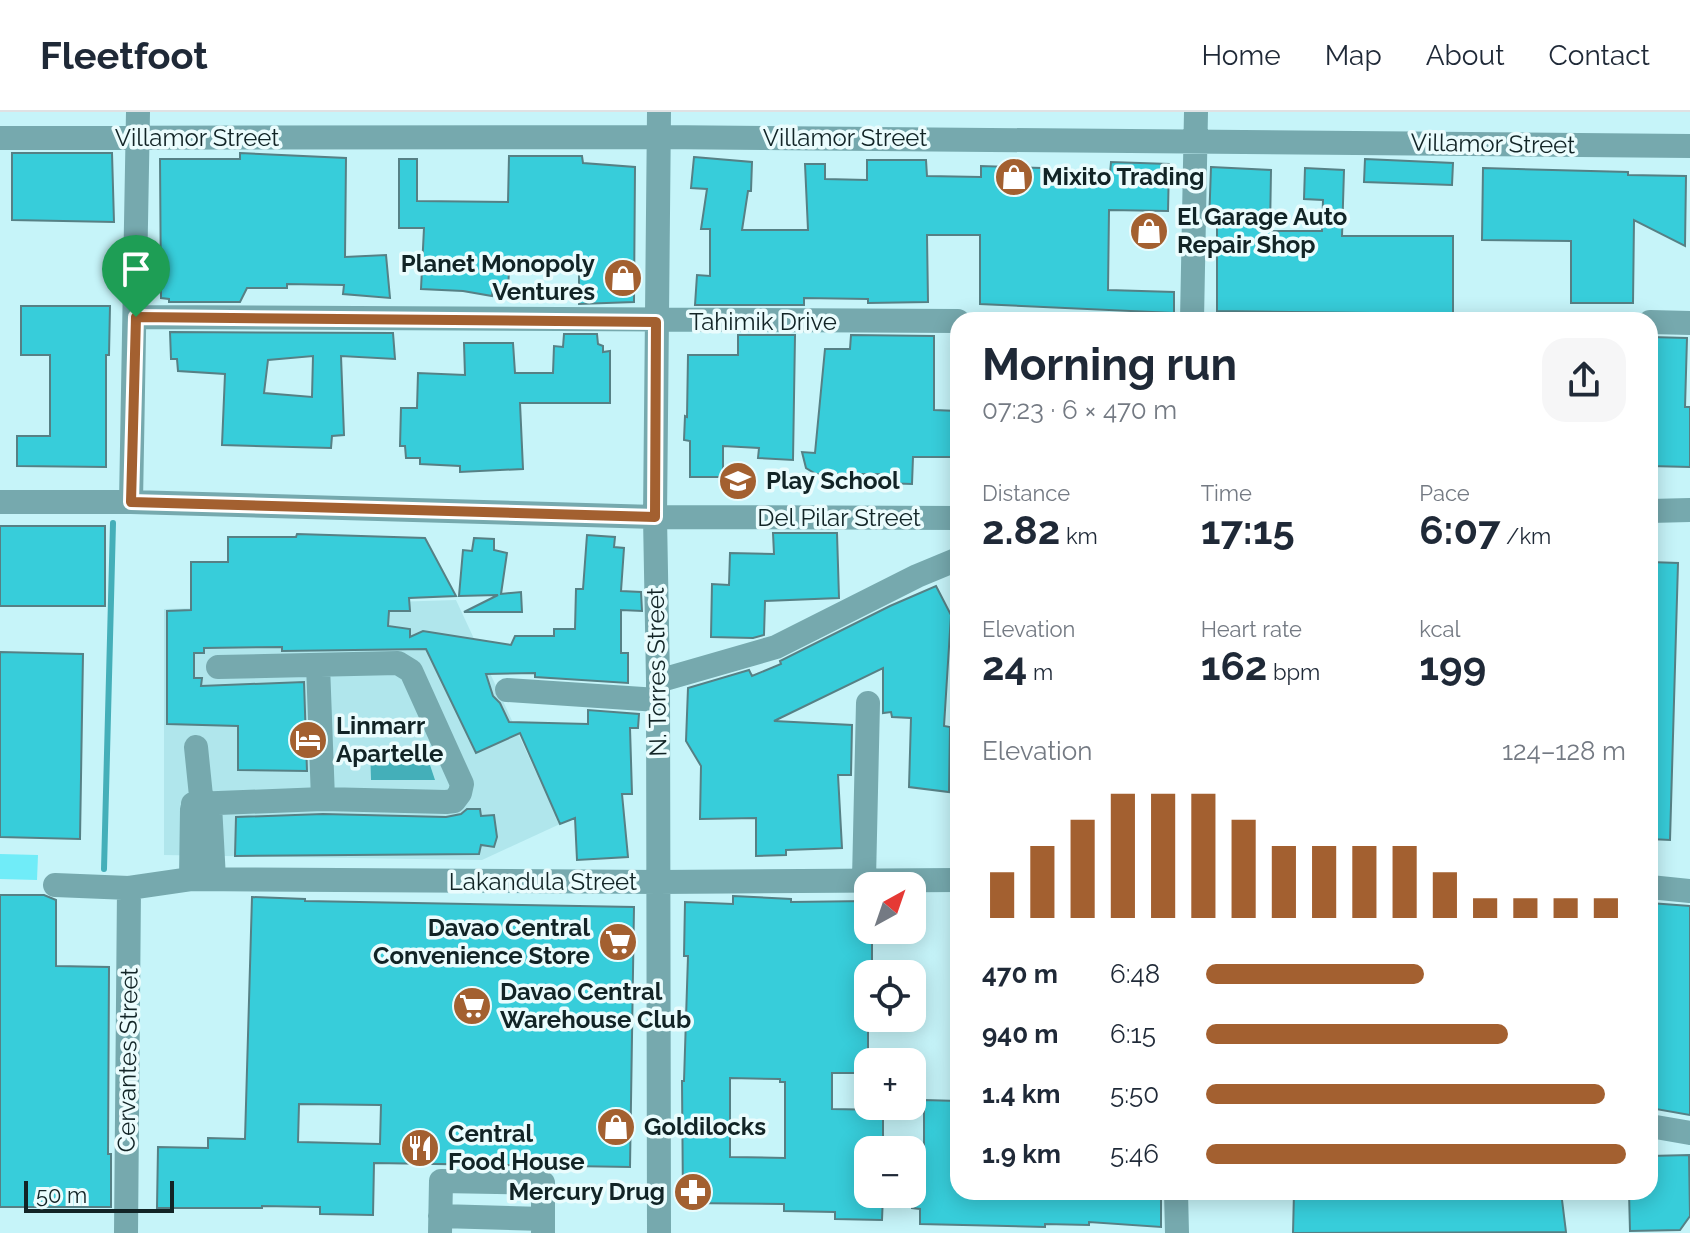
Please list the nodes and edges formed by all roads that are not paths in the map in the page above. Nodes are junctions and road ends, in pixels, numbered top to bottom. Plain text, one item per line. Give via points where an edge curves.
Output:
1 (138, 112) edge
2 (659, 112) edge
3 (1196, 112) edge
4 (659, 137) junction
5 (0, 138) edge
6 (138, 138) junction
7 (1195, 141) junction
8 (1690, 146) edge
9 (1192, 312) edge
10 (136, 317) junction
11 (950, 321) edge
12 (656, 322) junction
13 (1658, 322) edge
14 (1690, 323) edge
15 (0, 502) edge
16 (131, 502) junction
17 (1690, 510) edge
18 (1658, 511) edge
19 (655, 517) junction
20 (950, 518) edge
21 (950, 562) edge
22 (318, 665) junction
23 (218, 667) dead end
24 (507, 690) dead end
25 (658, 690) junction
26 (868, 703) dead end
27 (196, 747) dead end
28 (323, 799) junction
29 (201, 802) junction
30 (864, 872) edge
31 (203, 879) junction
32 (854, 879) edge
33 (926, 880) edge
34 (950, 880) edge
35 (658, 882) junction
36 (55, 885) dead end
37 (129, 888) junction
38 (1658, 888) edge
39 (1690, 891) edge
40 (1658, 1127) edge
41 (1690, 1133) edge
42 (1176, 1200) edge
43 (440, 1224) edge
44 (543, 1226) edge
45 (126, 1233) edge
46 (659, 1233) edge
47 (1177, 1233) edge

1 - 6 street
2 - 4 street, N. Torres Street
3 - 7 street
4 - 6 street, Villamor Street
4 - 7 street, Villamor Street
4 - 12 street, N. Torres Street
5 - 6 street, Villamor Street
6 - 10 street
7 - 8 street, Villamor Street
7 - 9 street
10 - 12 street, Tahimik Drive
10 - 16 street
11 - 12 street, Tahimik Drive
12 - 19 street, N. Torres Street
13 - 14 street
15 - 16 street, Del Pilar Street
16 - 19 street, Del Pilar Street
17 - 18 street
19 - 20 street, Del Pilar Street
19 - 25 street, N. Torres Street
21 - 25 street via 776,647
22 - 23 street
22 - 28 street
22 - 28 street via 406,666 462,784 454,801 446,802
24 - 25 street
25 - 35 street, N. Torres Street
26 - 30 street
27 - 29 street
28 - 29 street
29 - 31 street
31 - 35 street, Lakandula Street
31 - 37 street, Lakandula Street
32 - 35 street, Lakandula Street
33 - 34 street, Lakandula Street
35 - 46 street, N. Torres Street
36 - 37 street, Lakandula Street
37 - 45 street, Cervantes Street
38 - 39 street
40 - 41 street
42 - 47 street
43 - 44 street
43 - 44 street via 441,1181 543,1183

